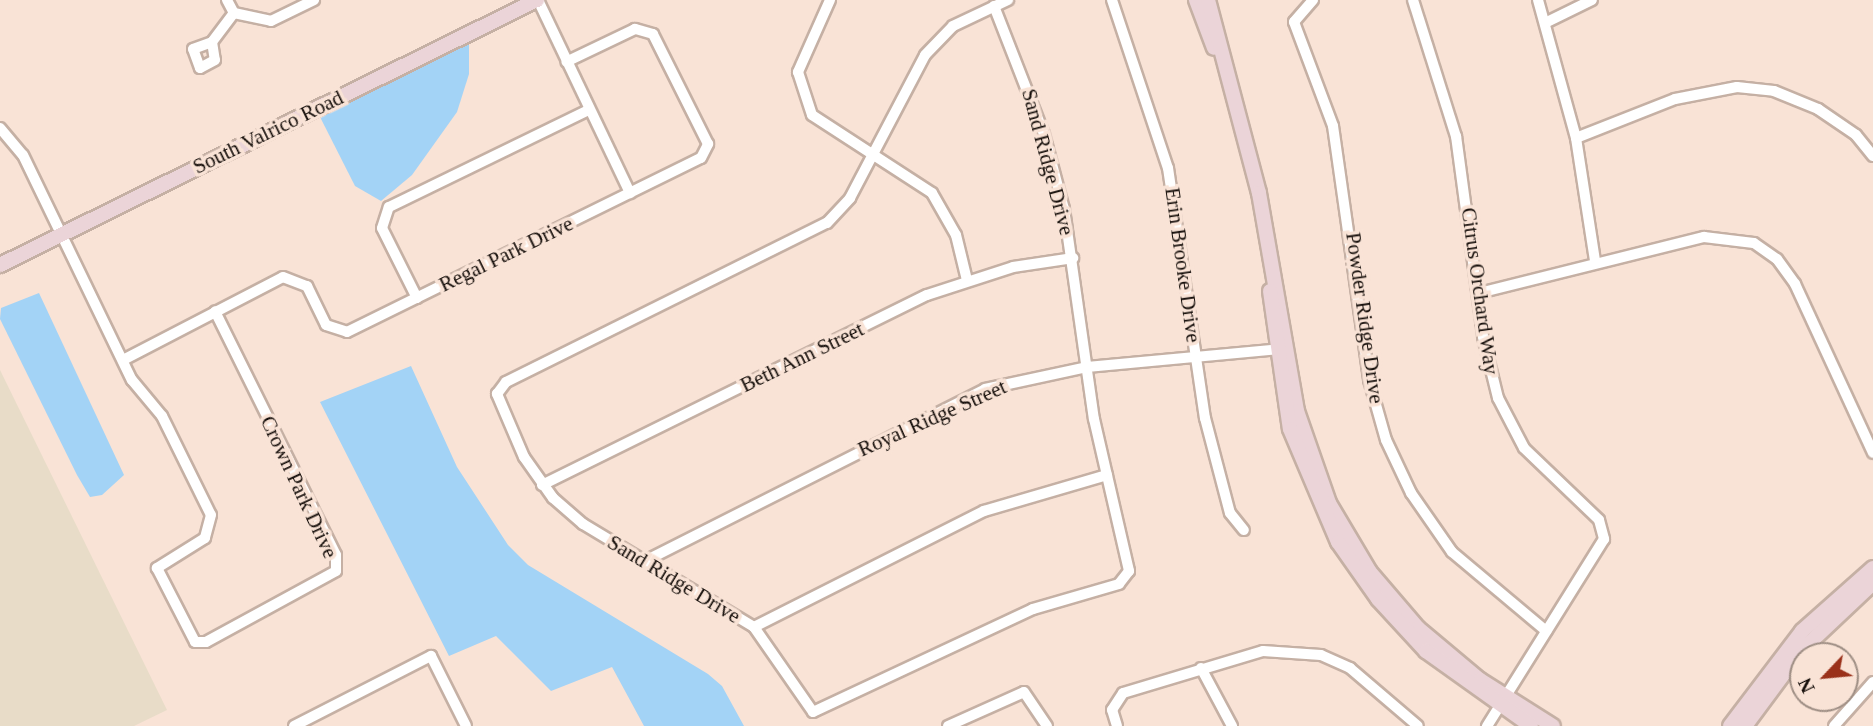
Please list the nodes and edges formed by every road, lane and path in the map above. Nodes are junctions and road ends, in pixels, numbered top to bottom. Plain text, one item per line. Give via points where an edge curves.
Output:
1 (227, 0) edge
2 (314, 0) edge
3 (538, 0) edge
4 (830, 0) edge
5 (1007, 0) edge
6 (1112, 0) edge
7 (1196, 0) edge
8 (1208, 0) edge
9 (1313, 0) edge
10 (1413, 0) edge
11 (1538, 0) edge
12 (1592, 0) edge
13 (521, 4) edge
14 (994, 6) junction
15 (234, 13) junction
16 (1547, 22) junction
17 (212, 42) dead end
18 (566, 62) junction
19 (1233, 89) junction
20 (589, 110) junction
21 (0, 128) edge
22 (1576, 138) junction
23 (873, 155) junction
24 (1873, 156) edge
25 (630, 193) junction
26 (61, 234) junction
27 (1073, 258) junction
28 (1595, 261) junction
29 (0, 265) edge
30 (967, 280) junction
31 (1479, 293) junction
32 (417, 298) junction
33 (215, 311) junction
34 (1280, 349) junction
35 (1196, 355) junction
36 (123, 360) junction
37 (1087, 367) junction
38 (1873, 453) edge
39 (1107, 475) junction
40 (542, 485) junction
41 (1244, 530) dead end
42 (645, 561) junction
43 (1873, 568) edge
44 (1873, 583) edge
45 (754, 627) junction
46 (1546, 631) junction
47 (1201, 668) junction
48 (1873, 682) edge
49 (1503, 701) junction
50 (295, 726) edge
51 (466, 726) edge
52 (948, 726) edge
53 (1047, 726) edge
54 (1117, 726) edge
55 (1231, 726) edge
56 (1418, 726) edge
57 (1488, 726) edge
58 (1531, 726) edge
59 (1553, 726) edge
60 (1730, 726) edge
61 (1745, 726) edge
62 (1834, 726) edge

1 - 15 street
2 - 15 street via 271,21
3 - 13 street, South Valrico Road
3 - 18 street
4 - 23 street via 801,57 800,87 823,127
5 - 14 street, Sand Ridge Drive
6 - 35 street, Erin Brooke Drive via 1168,168
7 - 19 street
8 - 19 street
9 - 46 street, Powder Ridge Drive via 1294,22 1333,127 1369,380 1386,440 1411,492 1452,552
10 - 31 street, Citrus Orchard Way via 1456,136
11 - 16 street
12 - 16 street
13 - 26 street, South Valrico Road
14 - 23 street, Sand Ridge Drive via 953,26 925,55
14 - 27 street, Sand Ridge Drive via 1044,134
15 - 17 street
16 - 22 street
18 - 20 street
18 - 25 street, Regal Park Drive via 635,29 653,34 708,144 701,158
19 - 34 street via 1271,258
20 - 25 street
20 - 32 street via 389,207 382,228
21 - 26 street, Crown Park Drive via 23,155
22 - 24 street via 1675,99 1737,88 1774,91 1818,109 1856,135
22 - 28 street
23 - 30 street via 932,193 956,235
23 - 40 street, Sand Ridge Drive via 847,203 818,229 503,384 499,405
25 - 32 street, Regal Park Drive
26 - 29 street, South Valrico Road
26 - 36 street, Crown Park Drive
27 - 30 street, Beth Ann Street
27 - 37 street, Sand Ridge Drive
28 - 31 street
28 - 38 street via 1714,236 1740,237 1766,250 1795,284
30 - 40 street, Beth Ann Street
31 - 46 street, Citrus Orchard Way via 1489,369 1511,427 1548,477 1599,520 1604,539
32 - 33 street, Regal Park Drive via 347,332 326,325 307,286 294,277
33 - 36 street, Regal Park Drive
33 - 36 street, Crown Park Drive via 336,555 336,571 206,642 185,634 157,568 205,538 211,515 162,416
34 - 35 street, Royal Ridge Street
34 - 49 street via 1297,454 1348,559 1426,651
35 - 37 street, Royal Ridge Street
35 - 41 street, Erin Brooke Drive via 1221,483 1230,513
37 - 39 street, Sand Ridge Drive
37 - 42 street, Royal Ridge Street via 985,389
39 - 45 street via 984,510
39 - 45 street, Sand Ridge Drive via 1130,566 1119,584 1024,613 820,712 802,704
40 - 42 street, Sand Ridge Drive via 583,524
42 - 45 street, Sand Ridge Drive
43 - 60 street via 1802,631
44 - 61 street via 1800,652
46 - 49 street, Citrus Orchard Way
47 - 54 street via 1119,696 1112,710
47 - 55 street
47 - 56 street via 1264,651 1321,655 1350,668
48 - 62 street
49 - 57 street, Citrus Orchard Way
49 - 58 street
49 - 59 street
50 - 51 street via 431,656
52 - 53 street via 1024,692

